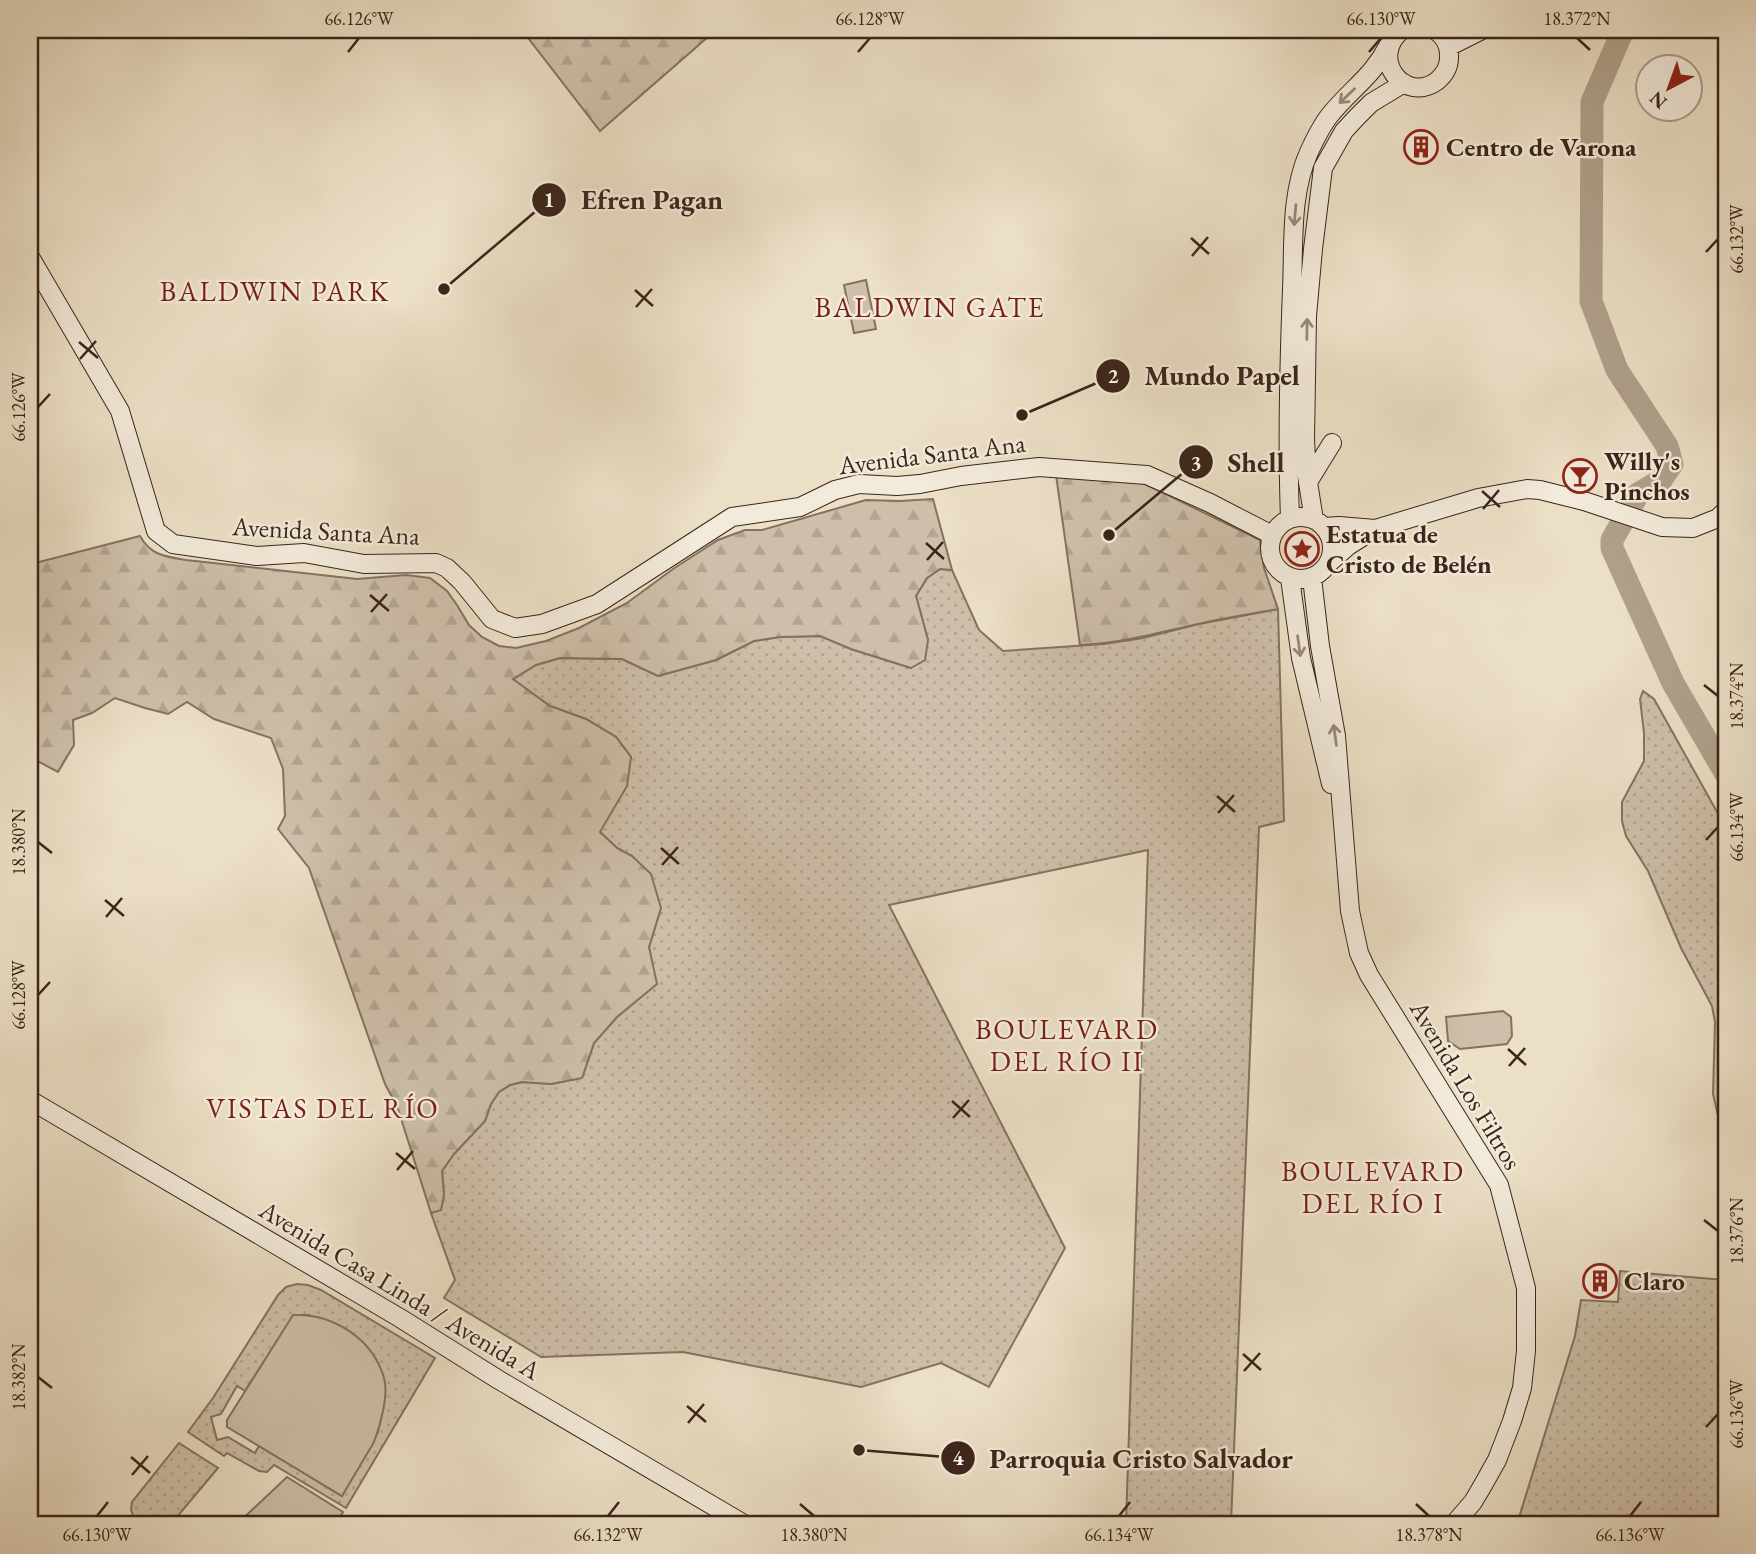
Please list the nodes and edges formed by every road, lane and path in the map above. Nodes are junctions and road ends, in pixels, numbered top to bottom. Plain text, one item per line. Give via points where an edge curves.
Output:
1 (1402, 30) edge
2 (1435, 30) edge
3 (1482, 30) edge
4 (1388, 46) junction
5 (1448, 47) junction
6 (1404, 83) junction
7 (30, 257) edge
8 (1332, 443) dead end
9 (1308, 482) junction
10 (1726, 510) edge
11 (1290, 519) junction
12 (1320, 523) junction
13 (1375, 529) junction
14 (1272, 535) junction
15 (1330, 562) junction
16 (1290, 578) junction
17 (1312, 578) junction
18 (1343, 828) junction
19 (30, 1100) edge
20 (744, 1524) edge
21 (1454, 1524) edge

1 - 4 street
2 - 5 street
3 - 5 street
4 - 6 street via 1391,70
4 -> 11 street via 1380,63 1321,127 1298,186 1289,399
5 - 6 street via 1443,76 1422,87
9 -> 6 street via 1307,316 1323,169 1357,117
7 - 14 street, Avenida Santa Ana via 120,411 156,531 173,544 257,556 304,553 364,564 436,563 463,582 492,619 515,628 542,624 597,604 732,517 800,507 859,484 920,484 1039,467 1147,475
8 - 9 street
9 - 12 street
10 - 13 street via 1693,528 1662,527 1584,501 1527,489 1478,498
11 - 12 street via 1302,516
11 - 14 street
12 - 13 street
12 - 15 street via 1331,537
13 - 15 street
14 - 16 street via 1271,559
15 - 17 street
16 - 17 street
16 -> 18 street, Avenida Los Filtros via 1301,658
18 -> 17 street, Avenida Los Filtros via 1336,736
18 - 21 street, Avenida Los Filtros via 1350,911 1359,953 1499,1185 1526,1288 1525,1363 1512,1421 1483,1485
19 - 20 street, Avenida Casa Linda / Avenida A

